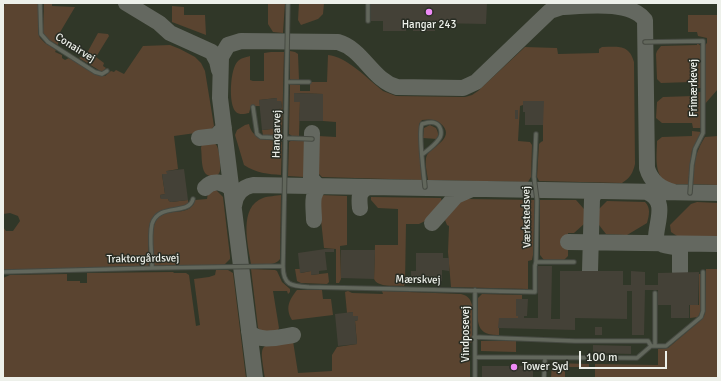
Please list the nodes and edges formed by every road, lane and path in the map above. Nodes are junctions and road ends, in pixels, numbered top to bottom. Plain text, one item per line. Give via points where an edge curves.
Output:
1 (40, 3) edge
2 (288, 3) edge
3 (368, 3) edge
4 (368, 20) dead end
5 (645, 42) dead end
6 (107, 71) dead end
7 (287, 82) junction
8 (309, 82) dead end
9 (253, 107) dead end
10 (536, 134) dead end
11 (286, 138) junction
12 (312, 139) dead end
13 (422, 154) junction
14 (425, 187) dead end
15 (690, 193) dead end
16 (193, 199) dead end
17 (536, 262) junction
18 (574, 262) dead end
19 (283, 266) junction
20 (152, 268) junction
21 (3, 272) edge
22 (704, 272) dead end
23 (475, 290) junction
24 (655, 293) dead end
25 (474, 337) junction
26 (653, 346) junction
27 (475, 357) junction
28 (544, 358) junction
29 (475, 378) edge
30 (544, 378) edge

1 - 6 lane, Conairvej via 41,34 48,42 95,72 102,74
2 - 7 lane, Hangarvej
3 - 4 lane
5 - 15 lane, Frimærkevej via 703,40 703,133 695,149
7 - 8 lane
7 - 11 lane, Hangarvej
9 - 11 lane via 257,134 261,137
10 - 17 lane, Værkstedsvej
11 - 12 lane
11 - 19 lane, Hangarvej
13 - 13 lane via 422,124 435,123 441,130 441,136
13 - 14 lane
16 - 20 lane via 188,207 163,211 154,220
17 - 18 lane, Værkstedsvej
17 - 23 lane, Mærskvej via 535,292
19 - 20 lane, Traktorgårdsvej
19 - 23 lane, Mærskvej via 286,281 293,286
20 - 21 lane, Traktorgårdsvej
22 - 26 lane via 701,316 666,346
23 - 25 lane, Vindposevej
24 - 26 lane
25 - 26 lane via 648,341
25 - 27 lane, Vindposevej
26 - 28 lane via 637,358
27 - 28 lane
27 - 29 lane, Vindposevej
28 - 30 lane

